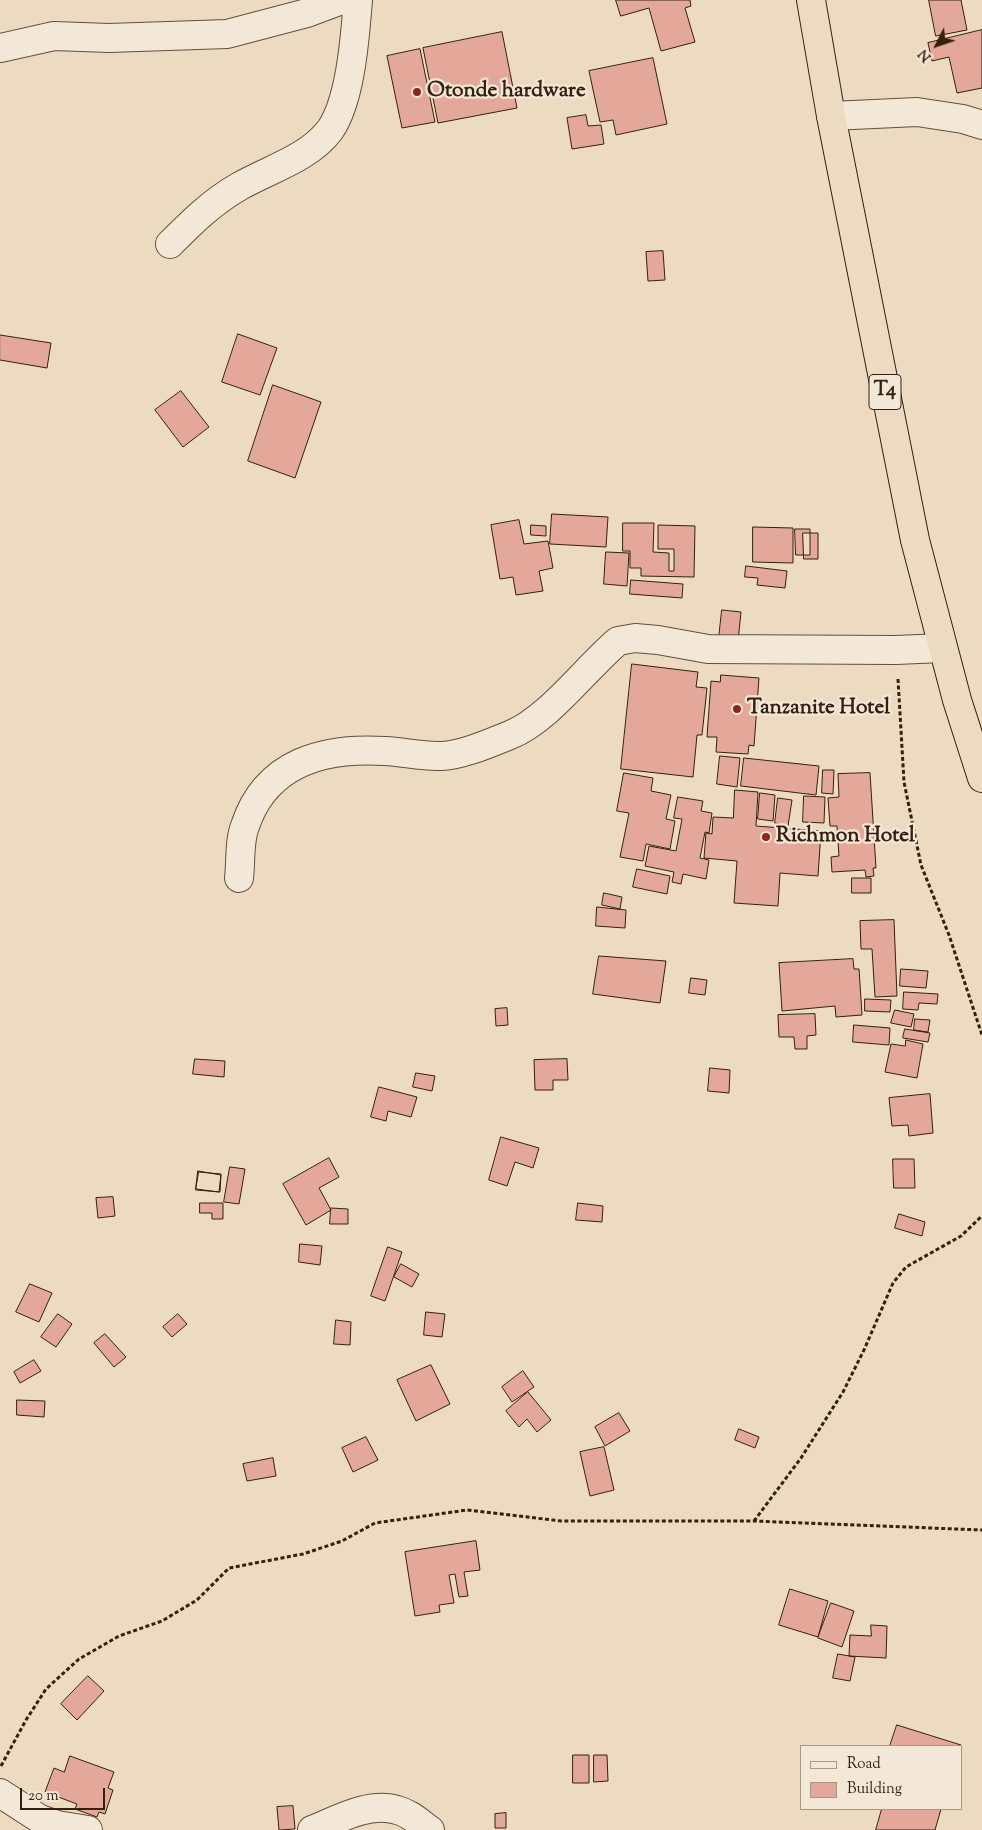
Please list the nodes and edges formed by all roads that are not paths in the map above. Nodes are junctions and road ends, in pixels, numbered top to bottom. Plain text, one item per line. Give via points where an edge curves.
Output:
1 (342, 0) edge
2 (358, 0) edge
3 (812, 0) edge
4 (0, 48) edge
5 (831, 116) junction
6 (982, 125) edge
7 (170, 244) dead end
8 (942, 648) junction
9 (981, 770) edge
10 (239, 878) dead end
11 (0, 1793) edge
12 (88, 1830) edge
13 (312, 1830) edge
14 (430, 1830) edge

1 - 4 street via 307,13 227,34 109,38 54,36
2 - 7 street via 343,99 330,129 308,151 240,186 206,208
3 - 5 highway, T4
5 - 6 street via 917,112
5 - 8 highway, T4 via 914,540
8 - 9 highway, T4
8 - 10 street via 708,650 658,640 635,638 618,641 532,724 511,735 442,756 384,750 341,751 290,768 271,780 256,797 244,828
11 - 12 street via 40,1819
13 - 14 street via 376,1808 397,1809

